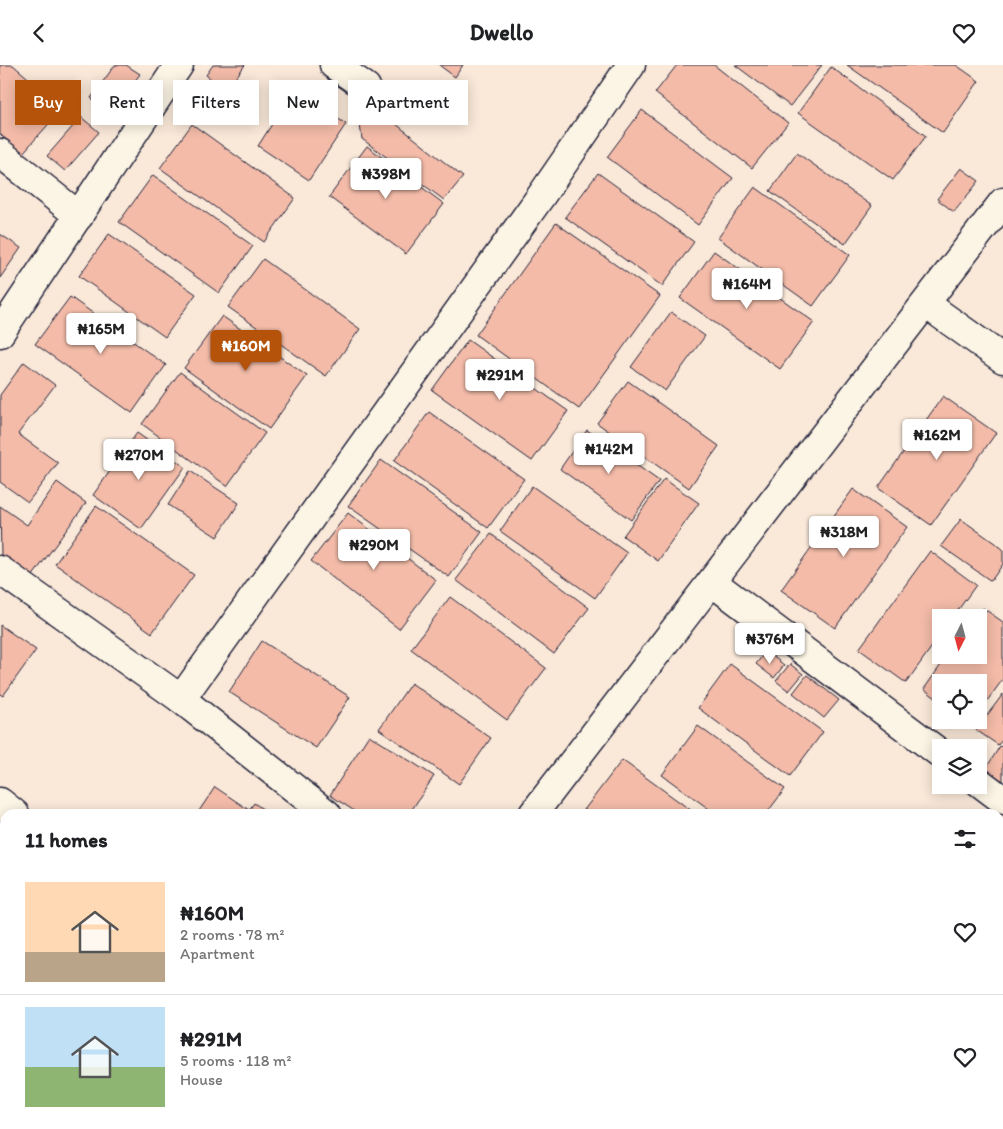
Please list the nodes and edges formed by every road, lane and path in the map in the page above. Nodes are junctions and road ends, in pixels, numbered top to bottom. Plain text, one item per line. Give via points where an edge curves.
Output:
1 (179, 65) edge
2 (334, 65) edge
3 (632, 65) edge
4 (356, 80) edge
5 (0, 153) edge
6 (1003, 202) edge
7 (79, 216) junction
8 (926, 304) junction
9 (0, 333) edge
10 (1003, 359) edge
11 (0, 570) edge
12 (712, 582) junction
13 (181, 699) junction
14 (932, 747) edge
15 (987, 788) edge
16 (1003, 800) edge
17 (321, 809) edge
18 (537, 809) edge

1 - 7 street
2 - 4 street
3 - 13 street
5 - 7 street
6 - 8 street
7 - 9 street
8 - 10 street
8 - 12 street
11 - 13 street
12 - 14 street
12 - 18 street
13 - 17 street
15 - 16 street

